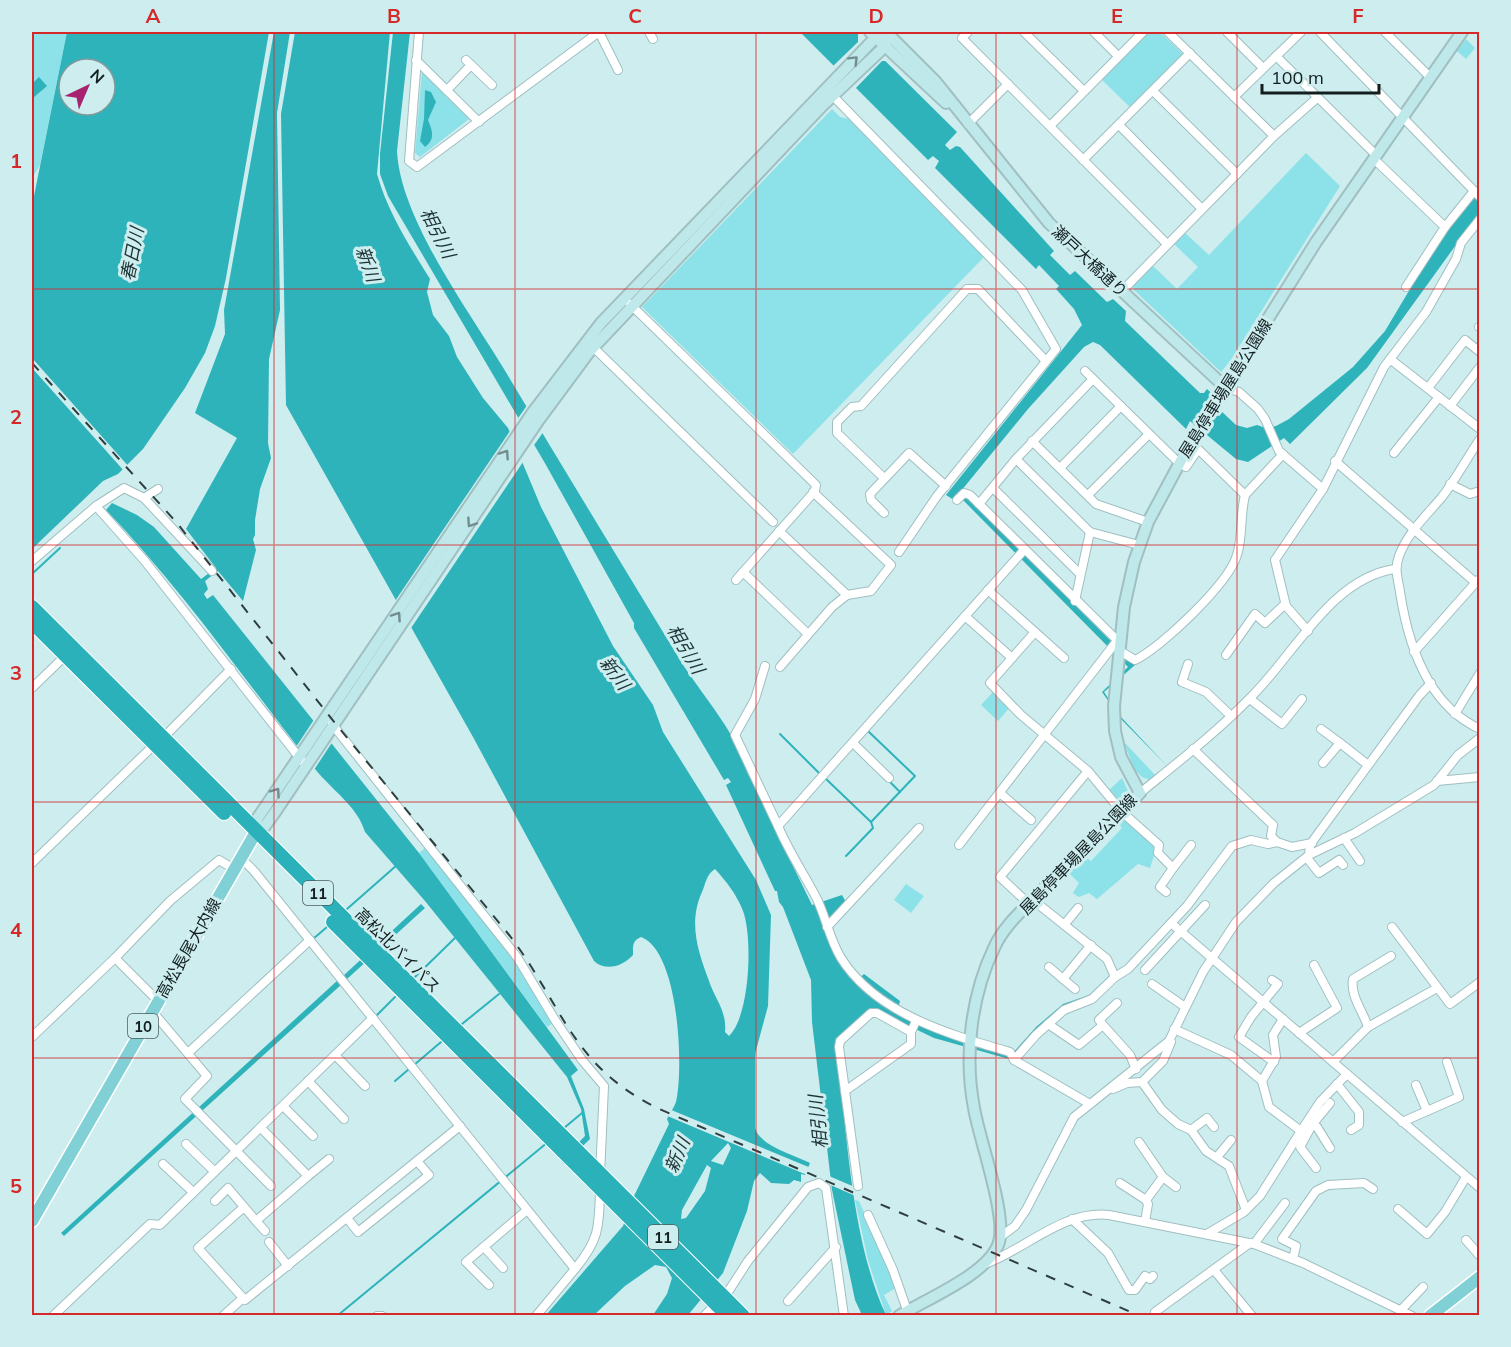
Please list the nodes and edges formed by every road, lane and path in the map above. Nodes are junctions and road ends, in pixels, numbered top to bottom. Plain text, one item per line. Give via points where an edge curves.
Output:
1 (419, 32) edge
2 (599, 32) edge
3 (968, 32) edge
4 (1024, 32) edge
5 (1094, 32) edge
6 (1143, 32) edge
7 (1168, 32) edge
8 (1227, 32) edge
9 (1286, 32) edge
10 (1301, 32) edge
11 (1320, 32) edge
12 (1385, 32) edge
13 (1462, 32) edge
14 (880, 35) edge
15 (1293, 39) junction
16 (882, 49) junction
17 (1190, 53) junction
18 (1118, 56) junction
19 (1276, 56) junction
20 (417, 60) junction
21 (1263, 68) junction
22 (618, 70) dead end
23 (1430, 77) junction
24 (1008, 84) junction
25 (492, 85) dead end
26 (447, 90) junction
27 (1084, 91) junction
28 (1153, 91) junction
29 (829, 92) junction
30 (1234, 97) junction
31 (1317, 98) junction
32 (1403, 116) junction
33 (479, 122) junction
34 (968, 124) junction
35 (1119, 125) junction
36 (1050, 126) junction
37 (1274, 136) junction
38 (1375, 157) junction
39 (1083, 160) junction
40 (1237, 174) junction
41 (1476, 194) edge
42 (1202, 209) junction
43 (1479, 219) edge
44 (1445, 227) junction
45 (1167, 244) junction
46 (1406, 287) dead end
47 (1122, 291) junction
48 (628, 302) junction
49 (593, 347) junction
50 (1479, 352) edge
51 (1390, 359) junction
52 (1046, 361) junction
53 (1479, 367) edge
54 (1085, 371) dead end
55 (1093, 379) junction
56 (1225, 387) junction
57 (1428, 388) junction
58 (1439, 397) junction
59 (1121, 406) junction
60 (1450, 406) junction
61 (535, 417) junction
62 (1479, 429) edge
63 (1149, 434) junction
64 (1479, 439) edge
65 (1032, 441) junction
66 (1394, 453) dead end
67 (1283, 454) junction
68 (1016, 459) junction
69 (1335, 461) junction
70 (1179, 463) junction
71 (1060, 468) junction
72 (884, 478) junction
73 (1450, 484) junction
74 (946, 486) junction
75 (993, 488) junction
76 (158, 489) dead end
77 (1323, 489) junction
78 (813, 492) junction
79 (1479, 492) edge
80 (1088, 495) junction
81 (1245, 495) junction
82 (144, 498) junction
83 (957, 500) dead end
84 (979, 504) junction
85 (96, 506) junction
86 (884, 513) dead end
87 (773, 522) dead end
88 (1148, 522) junction
89 (779, 531) junction
90 (1413, 531) junction
91 (1090, 532) junction
92 (1139, 545) junction
93 (899, 552) dead end
94 (1022, 552) junction
95 (32, 561) edge
96 (1395, 569) junction
97 (212, 571) dead end
98 (743, 572) junction
99 (1080, 574) junction
100 (736, 580) dead end
101 (1478, 581) edge
102 (988, 590) junction
103 (847, 595) junction
104 (1075, 601) junction
105 (1285, 604) junction
106 (32, 607) edge
107 (965, 616) junction
108 (32, 622) edge
109 (1308, 631) junction
110 (1035, 632) junction
111 (50, 633) junction
112 (808, 634) junction
113 (1119, 645) junction
114 (1414, 652) junction
115 (1226, 655) dead end
116 (65, 656) junction
117 (1012, 658) junction
118 (1064, 658) dead end
119 (1188, 664) dead end
120 (765, 666) dead end
121 (780, 667) dead end
122 (231, 669) junction
123 (1479, 672) edge
124 (1431, 683) junction
125 (32, 688) edge
126 (1250, 699) junction
127 (1302, 699) dead end
128 (1455, 714) junction
129 (1231, 716) junction
130 (327, 726) junction
131 (1321, 729) dead end
132 (1479, 729) edge
133 (1044, 735) junction
134 (1479, 738) edge
135 (160, 741) junction
136 (853, 743) junction
137 (1340, 743) junction
138 (1193, 748) junction
139 (304, 760) junction
140 (1323, 763) dead end
141 (1368, 765) junction
142 (1088, 771) junction
143 (1479, 777) edge
144 (889, 778) dead end
145 (1437, 781) junction
146 (1000, 793) junction
147 (1140, 793) junction
148 (1122, 812) junction
149 (1031, 820) dead end
150 (778, 826) junction
151 (919, 828) dead end
152 (254, 836) junction
153 (1344, 838) junction
154 (1277, 842) junction
155 (1312, 843) junction
156 (959, 845) dead end
157 (1191, 845) dead end
158 (1308, 856) junction
159 (32, 861) edge
160 (1360, 861) dead end
161 (237, 863) junction
162 (1343, 865) dead end
163 (1173, 868) junction
164 (1166, 892) dead end
165 (1031, 902) junction
166 (1205, 905) dead end
167 (1078, 908) dead end
168 (1171, 923) junction
169 (826, 925) junction
170 (1064, 925) junction
171 (1392, 927) dead end
172 (1183, 933) junction
173 (310, 940) junction
174 (1091, 945) junction
175 (1391, 957) dead end
176 (115, 958) junction
177 (1211, 958) junction
178 (1314, 965) dead end
179 (1049, 967) dead end
180 (1145, 970) dead end
181 (1115, 976) junction
182 (1063, 979) junction
183 (1479, 982) edge
184 (1152, 984) dead end
185 (1278, 985) dead end
186 (1437, 988) junction
187 (1075, 989) dead end
188 (1263, 1002) junction
189 (1117, 1003) dead end
190 (155, 1006) junction
191 (1185, 1007) junction
192 (373, 1018) junction
193 (1283, 1019) junction
194 (1048, 1024) junction
195 (1103, 1025) junction
196 (913, 1026) junction
197 (1368, 1027) junction
198 (1174, 1029) junction
199 (1299, 1033) junction
200 (32, 1037) edge
201 (970, 1041) junction
202 (1169, 1041) junction
203 (188, 1053) junction
204 (335, 1055) junction
205 (1014, 1060) junction
206 (1274, 1062) junction
207 (1333, 1062) junction
208 (1447, 1062) dead end
209 (1136, 1069) junction
210 (1347, 1074) junction
211 (308, 1081) junction
212 (1262, 1081) junction
213 (1142, 1082) junction
214 (1337, 1084) junction
215 (1416, 1085) dead end
216 (365, 1086) dead end
217 (1108, 1090) junction
218 (845, 1091) junction
219 (1330, 1103) dead end
220 (1090, 1104) junction
221 (283, 1106) junction
222 (1426, 1111) junction
223 (344, 1119) dead end
224 (1402, 1122) junction
225 (1310, 1123) junction
226 (460, 1126) junction
227 (1214, 1127) dead end
228 (261, 1128) junction
229 (1191, 1130) junction
230 (1351, 1130) dead end
231 (1301, 1131) junction
232 (313, 1136) dead end
233 (1232, 1140) dead end
234 (1139, 1143) dead end
235 (186, 1144) dead end
236 (1330, 1148) dead end
237 (237, 1151) junction
238 (1217, 1157) junction
239 (328, 1159) dead end
240 (417, 1161) junction
241 (163, 1164) dead end
242 (1316, 1168) dead end
243 (214, 1171) junction
244 (308, 1176) junction
245 (1163, 1177) junction
246 (1466, 1177) junction
247 (1120, 1183) dead end
248 (602, 1184) junction
249 (272, 1186) dead end
250 (858, 1186) dead end
251 (1176, 1187) dead end
252 (1479, 1188) edge
253 (1373, 1189) dead end
254 (193, 1192) junction
255 (1146, 1200) junction
256 (214, 1201) dead end
257 (1285, 1203) dead end
258 (244, 1207) junction
259 (1398, 1209) dead end
260 (527, 1210) junction
261 (1246, 1210) junction
262 (868, 1215) dead end
263 (347, 1218) junction
264 (1072, 1219) junction
265 (32, 1221) edge
266 (256, 1221) junction
267 (1145, 1222) junction
268 (265, 1231) dead end
269 (1207, 1234) junction
270 (1466, 1240) dead end
271 (999, 1241) junction
272 (269, 1242) dead end
273 (1252, 1244) junction
274 (484, 1247) junction
275 (836, 1247) junction
276 (1016, 1250) junction
277 (1479, 1256) edge
278 (1293, 1259) junction
279 (983, 1264) junction
280 (288, 1266) junction
281 (503, 1268) dead end
282 (575, 1269) junction
283 (1214, 1270) junction
284 (1153, 1276) dead end
285 (1479, 1276) edge
286 (489, 1285) dead end
287 (1423, 1287) dead end
288 (243, 1298) junction
289 (719, 1299) junction
290 (788, 1301) dead end
291 (1401, 1310) junction
292 (1155, 1312) dead end
293 (903, 1313) edge
294 (53, 1316) edge
295 (223, 1316) edge
296 (536, 1316) edge
297 (704, 1316) edge
298 (728, 1316) edge
299 (743, 1316) edge
300 (844, 1316) edge
301 (1252, 1316) edge
302 (1412, 1316) edge
303 (1430, 1316) edge

1 - 20 street
2 - 22 street
2 - 33 street
3 - 24 street via 962,38
4 - 27 street
5 - 18 street
6 - 18 street
7 - 17 street
8 - 21 street
9 - 15 street
10 - 15 street
11 - 32 street
12 - 23 street
13 - 23 street, 屋島停車場屋島公園線
14 - 16 street, 瀬戸大橋通り
29 -> 14 street via 838,76
14 - 34 street, 瀬戸大橋通り via 935,81
15 - 19 street
16 - 29 street via 847,85
16 - 34 street, 瀬戸大橋通り
17 - 28 street
17 - 30 street
18 - 27 street
19 - 21 street
19 - 31 street
20 - 26 street
20 - 33 street via 411,164 419,166
21 - 30 street
23 - 32 street, 屋島停車場屋島公園線
24 - 34 street
24 - 36 street
25 - 26 street via 469,62
26 - 33 street
27 - 36 street
28 - 35 street
28 - 40 street
29 - 48 street
29 - 52 street via 1022,290 1056,349
30 - 37 street
31 - 37 street
31 - 38 street
32 - 38 street, 屋島停車場屋島公園線
32 - 41 street
34 - 47 street, 瀬戸大橋通り via 1048,223
35 - 39 street
35 - 42 street
36 - 39 street
37 - 40 street
38 - 44 street
38 - 56 street, 屋島停車場屋島公園線
39 - 45 street
40 - 42 street
41 - 44 street
42 - 45 street
43 - 51 street via 1461,243 1426,312
44 - 46 street
45 - 47 street
47 - 56 street, 瀬戸大橋通り
48 - 49 street
48 - 61 street via 582,347
48 - 78 street via 816,485
49 - 61 street
49 - 87 street
50 - 57 street via 1465,340
51 - 57 street
51 - 69 street
52 - 72 street via 978,290 967,289 861,406 852,407 837,422 837,433
52 - 74 street
53 - 60 street
54 - 55 street
55 - 59 street
55 - 65 street
56 - 67 street via 1239,392 1258,409
56 - 70 street, 屋島停車場屋島公園線
57 - 58 street
58 - 60 street
58 - 66 street
59 - 63 street
59 - 71 street
60 - 62 street
61 - 130 street
63 - 70 street
63 - 80 street
64 - 73 street
65 - 68 street
65 - 71 street
67 - 77 street
67 - 81 street
68 - 75 street
68 - 91 street
69 - 77 street
69 - 90 street
70 - 81 street via 1186,467 1198,449
70 - 88 street, 屋島停車場屋島公園線
71 - 80 street
72 - 74 street via 909,453
72 - 86 street via 869,497
73 - 79 street via 1470,494
73 - 90 street
74 - 93 street
75 - 84 street
75 - 99 street
76 - 82 street
77 - 105 street via 1275,560
78 - 89 street
78 - 103 street via 891,565 871,591
80 - 88 street via 1096,504
81 - 113 street via 1238,553 1222,580 1146,655 1135,660
82 - 85 street via 124,488
82 - 97 street
83 - 84 street via 966,493
84 - 94 street
85 - 95 street
85 - 122 street
88 - 92 street, 屋島停車場屋島公園線
89 - 98 street
89 - 103 street
90 - 96 street
90 - 101 street via 1426,537
91 - 92 street
91 - 99 street
92 - 113 street, 屋島停車場屋島公園線
94 - 102 street
94 - 104 street
96 - 109 street via 1357,582
96 - 114 street
98 - 100 street
98 - 112 street
99 - 104 street
101 - 114 street
102 - 107 street
102 - 110 street
103 - 112 street
104 - 113 street
105 - 109 street
105 - 115 street via 1265,623 1255,614
106 - 111 highway, 高松北バイパス / 11
107 - 117 street
107 - 136 street
108 - 111 highway, 高松北バイパス / 11
109 - 126 street
110 - 117 street
110 - 118 street
111 - 116 highway, 高松北バイパス / 11
111 - 135 highway, 高松北バイパス / 11
112 - 121 street
113 - 133 street
113 - 147 street, 屋島停車場屋島公園線 via 1115,731 1121,757
114 - 124 street
116 - 125 street
116 - 135 highway, 高松北バイパス / 11
117 - 133 street via 990,683
119 - 129 street via 1182,682 1206,692
120 - 150 street via 755,699 735,735
122 - 135 street
122 - 139 street
123 - 128 street
124 - 128 street
124 - 141 street
126 - 127 street via 1282,724
126 - 129 street
128 - 132 street
129 - 138 street
130 - 139 street
130 - 248 street via 505,940 582,1060 601,1079
131 - 137 street
133 - 142 street
133 - 146 street
134 - 145 street via 1458,755
135 - 152 highway, 高松北バイパス / 11
135 - 159 street
136 - 144 street via 881,764
136 - 150 street
137 - 140 street
137 - 141 street
138 - 147 street
138 - 154 street via 1273,825 1271,836
139 - 152 street via 257,819
141 - 155 street
142 - 148 street
142 - 165 street via 1000,877
143 - 145 street
145 - 153 street
146 - 149 street
146 - 156 street
147 - 148 street, 屋島停車場屋島公園線
148 - 163 street via 1159,845 1158,853
148 - 165 street, 屋島停車場屋島公園線
150 - 169 street via 819,903
151 - 169 street
152 - 161 main road, 高松長尾大内線 / 10
152 - 248 highway, 高松北バイパス / 11
153 - 158 street
153 - 160 street
154 - 155 street via 1292,847
154 - 168 street via 1243,841 1232,846
155 - 158 street
157 - 163 street
158 - 162 street via 1319,873 1339,860
158 - 177 street via 1254,902
161 - 173 street
161 - 176 street via 219,860 170,901
161 - 190 main road, 高松長尾大内線 / 10
163 - 164 street via 1160,886
165 - 170 street
165 - 201 street, 屋島停車場屋島公園線 via 993,948 982,979
166 - 172 street
167 - 170 street
168 - 172 street
168 - 181 street via 1128,969
169 - 196 street via 841,959 858,979
170 - 174 street
171 - 186 street
172 - 177 street
172 - 180 street
173 - 192 street
173 - 203 street
174 - 181 street via 1107,959
174 - 182 street
175 - 197 street via 1353,979 1354,998
176 - 190 street
176 - 200 street
177 - 188 street
177 - 191 street
178 - 199 street via 1337,1008
179 - 182 street
181 - 194 street via 1092,999 1064,1010
182 - 187 street
183 - 186 street via 1450,1004
184 - 191 street
185 - 188 street
186 - 197 street
188 - 193 street
188 - 206 street via 1239,1038
189 - 195 street via 1099,1020
190 - 203 street
190 - 265 main road, 高松長尾大内線 / 10
191 - 198 street
192 - 204 street
192 - 226 street
193 - 199 street
193 - 206 street via 1273,1035 1277,1051
194 - 195 street via 1080,1045
194 - 205 street
195 - 209 street
196 - 201 street
196 - 218 street via 910,1044
196 - 218 street via 877,1013 868,1015 840,1041
197 - 207 street
198 - 202 street
198 - 212 street via 1231,1055
199 - 207 street
201 - 205 street via 1010,1052
201 - 271 street, 屋島停車場屋島公園線 via 973,1107 997,1205
202 - 209 street
202 - 213 street via 1163,1061
203 - 237 street via 207,1076 185,1099
204 - 211 street
204 - 216 street
205 - 220 street
206 - 212 street
207 - 210 street
208 - 222 street via 1459,1097
209 - 217 street
210 - 214 street
210 - 224 street
211 - 221 street
211 - 223 street
212 - 231 street via 1269,1107
213 - 217 street
213 - 229 street via 1162,1110
214 - 225 street via 1320,1102
214 - 230 street via 1359,1112 1359,1125
215 - 222 street
217 - 220 street
218 - 250 street
219 - 225 street
220 - 271 street via 1067,1126 1020,1220
221 - 228 street
221 - 232 street
222 - 224 street
224 - 246 street
225 - 231 street
225 - 236 street
225 - 242 street via 1300,1147
226 - 240 street
226 - 260 street
227 - 229 street via 1207,1118
228 - 237 street
228 - 244 street
229 - 238 street via 1206,1151
231 - 261 street via 1260,1196
233 - 238 street
234 - 245 street
235 - 243 street
237 - 243 street
237 - 249 street
238 - 261 street via 1233,1172
239 - 244 street
240 - 263 street
240 - 263 street via 429,1175 358,1232
241 - 254 street
243 - 254 street
244 - 266 street
245 - 251 street
245 - 255 street
246 - 252 street
246 - 259 street via 1426,1234
247 - 255 street
248 - 282 street via 597,1236
248 - 289 highway, 高松北バイパス / 11
253 - 278 street via 1364,1183 1328,1185 1316,1191 1282,1239 1296,1246
254 - 294 street via 160,1225 150,1224
255 - 267 street
256 - 258 street via 228,1188
257 - 273 street
258 - 266 street
258 - 288 street via 198,1248
260 - 274 street
260 - 282 street
261 - 269 street
262 - 293 street via 893,1270
263 - 280 street
264 - 267 street via 1095,1213
264 - 276 street
264 - 284 street via 1108,1253 1129,1290 1135,1290 1145,1276
266 - 268 street
267 - 269 street
269 - 273 street
270 - 277 street
271 - 276 street
271 - 279 street
272 - 280 street
273 - 278 street
273 - 283 street
274 - 281 street
274 - 286 street via 466,1262
275 - 289 street via 826,1188 814,1184
275 - 290 street
275 - 300 street
276 - 279 street
278 - 291 street
279 - 293 street
280 - 288 street
282 - 296 street
283 - 292 street
283 - 301 street
285 - 303 main road
287 - 291 street
288 - 295 street
289 - 297 street
289 - 298 highway, 高松北バイパス / 11
289 - 299 highway, 高松北バイパス / 11
291 - 302 street

